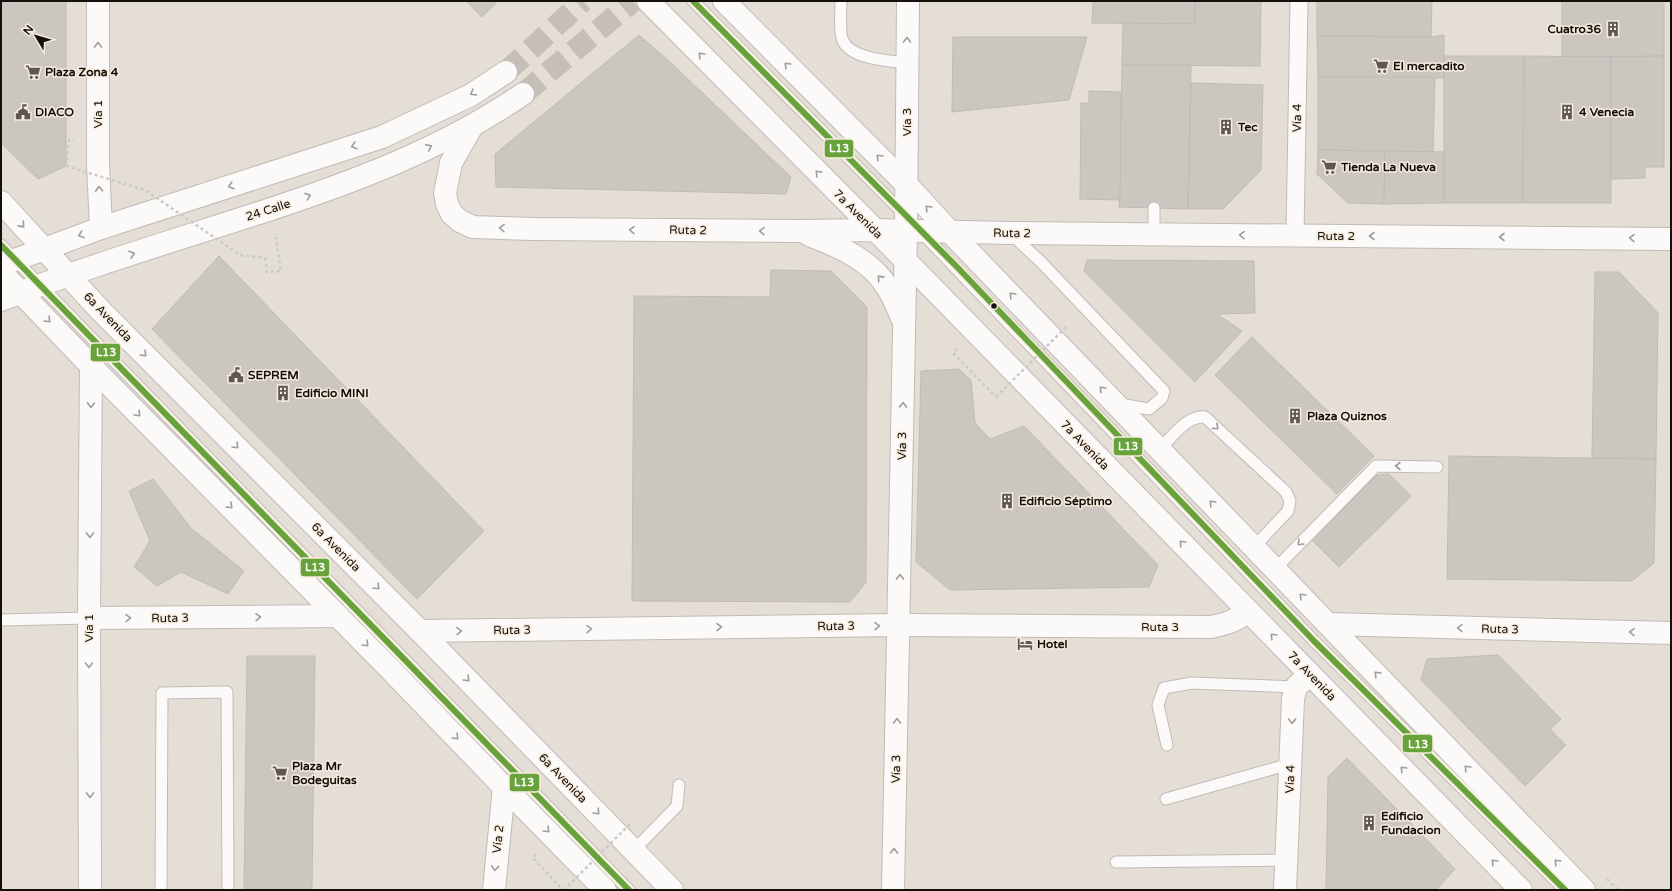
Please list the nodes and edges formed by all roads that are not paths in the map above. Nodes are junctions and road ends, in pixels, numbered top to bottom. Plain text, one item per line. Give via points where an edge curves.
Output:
1 (98, 1) edge
2 (648, 1) edge
3 (693, 1) edge
4 (724, 1) edge
5 (841, 1) edge
6 (908, 1) edge
7 (1299, 1) edge
8 (907, 63) junction
9 (506, 72) tunnel mouth
10 (523, 94) tunnel mouth
11 (472, 126) junction
12 (907, 185) junction
13 (1, 202) edge
14 (1154, 208) dead end
15 (911, 226) junction
16 (101, 228) junction
17 (875, 230) junction
18 (801, 231) junction
19 (950, 232) junction
20 (1010, 233) junction
21 (1154, 234) junction
22 (1295, 236) junction
23 (1671, 239) edge
24 (43, 248) junction
25 (4, 260) edge
26 (906, 261) junction
27 (68, 275) junction
28 (41, 285) junction
29 (11, 296) edge
30 (904, 324) junction
31 (91, 366) junction
32 (1117, 404) junction
33 (1160, 449) junction
34 (1437, 466) dead end
35 (1254, 547) junction
36 (1275, 569) junction
37 (1248, 611) junction
38 (338, 616) junction
39 (89, 618) junction
40 (1, 620) edge
41 (1329, 624) junction
42 (899, 625) junction
43 (420, 631) junction
44 (1671, 633) edge
45 (1303, 680) junction
46 (1167, 745) dead end
47 (1290, 764) junction
48 (679, 785) dead end
49 (504, 787) junction
50 (1166, 799) dead end
51 (634, 850) junction
52 (1287, 860) junction
53 (1116, 862) dead end
54 (90, 890) edge
55 (161, 890) edge
56 (228, 890) edge
57 (494, 890) edge
58 (605, 890) edge
59 (629, 890) edge
60 (672, 890) edge
61 (893, 890) edge
62 (1285, 890) edge
63 (1521, 890) edge
64 (1565, 890) edge
65 (1584, 890) edge

16 -> 1 main road, Vía 1 via 98,164
17 -> 2 main road, 7a Avenida
3 - 15 lane
12 -> 4 main road
5 - 8 lane via 842,40 846,47 877,60
8 -> 6 main road, Vía 3
7 - 22 street, Vía 4
8 - 12 main road, Vía 3
9 -> 16 main road via 471,95 382,136
10 - 11 main road, 24 Calle
18 -> 11 main road, Ruta 2 via 473,227 452,214 445,193 452,158
27 -> 11 main road, 24 Calle via 385,169
12 - 15 main road, Vía 3
19 -> 12 main road
13 -> 24 main road, 6a Avenida
14 - 21 lane
15 - 17 main road, Ruta 2
15 - 19 main road, Ruta 2
15 - 26 main road, Vía 3
15 - 64 lane via 1314,641
16 -> 24 main road
17 - 18 main road, Ruta 2
17 - 26 main road, 7a Avenida
30 -> 18 main road via 887,286 865,263 852,254
19 - 20 main road, Ruta 2
32 -> 19 main road
20 - 21 main road, Ruta 2
20 - 32 lane via 1164,391 1162,398 1149,409
22 -> 21 main road, Ruta 2
23 -> 22 main road, Ruta 2
24 - 25 main road
24 - 27 main road, 6a Avenida
25 - 28 lane
25 - 29 main road
26 - 30 main road, Vía 3
37 -> 26 main road, 7a Avenida
27 - 28 main road, 24 Calle
27 -> 43 main road, 6a Avenida
28 - 29 main road, 24 Calle
28 - 59 lane
29 -> 31 main road
42 -> 30 main road, Vía 3
31 -> 38 main road
31 -> 39 main road, Vía 1
32 - 33 main road
35 -> 33 main road
33 -> 35 lane via 1189,421 1198,416 1205,417 1286,492 1290,501 1288,511
34 -> 36 lane via 1376,466
35 - 36 main road
41 -> 36 main road
37 - 42 main road, Ruta 3 via 1238,619 1211,627
45 -> 37 main road, 7a Avenida
39 -> 38 main road, Ruta 3
38 -> 49 main road
39 - 40 lane, Ruta 3
39 -> 54 main road, Vía 1
44 -> 41 main road, Ruta 3
65 -> 41 main road
43 -> 42 main road, Ruta 3
61 -> 42 main road, Vía 3
43 -> 51 main road, 6a Avenida
45 - 46 lane via 1192,683 1164,688 1158,706
45 -> 47 main road, Vía 4 via 1292,713
63 -> 45 main road, 7a Avenida
47 - 50 lane
47 - 52 main road, Vía 4
48 - 51 lane via 677,806
49 -> 57 main road, Vía 2
49 -> 58 main road
51 - 60 main road, 6a Avenida
52 - 53 lane
52 - 62 main road, Vía 4
55 - 56 lane via 162,693 227,692

